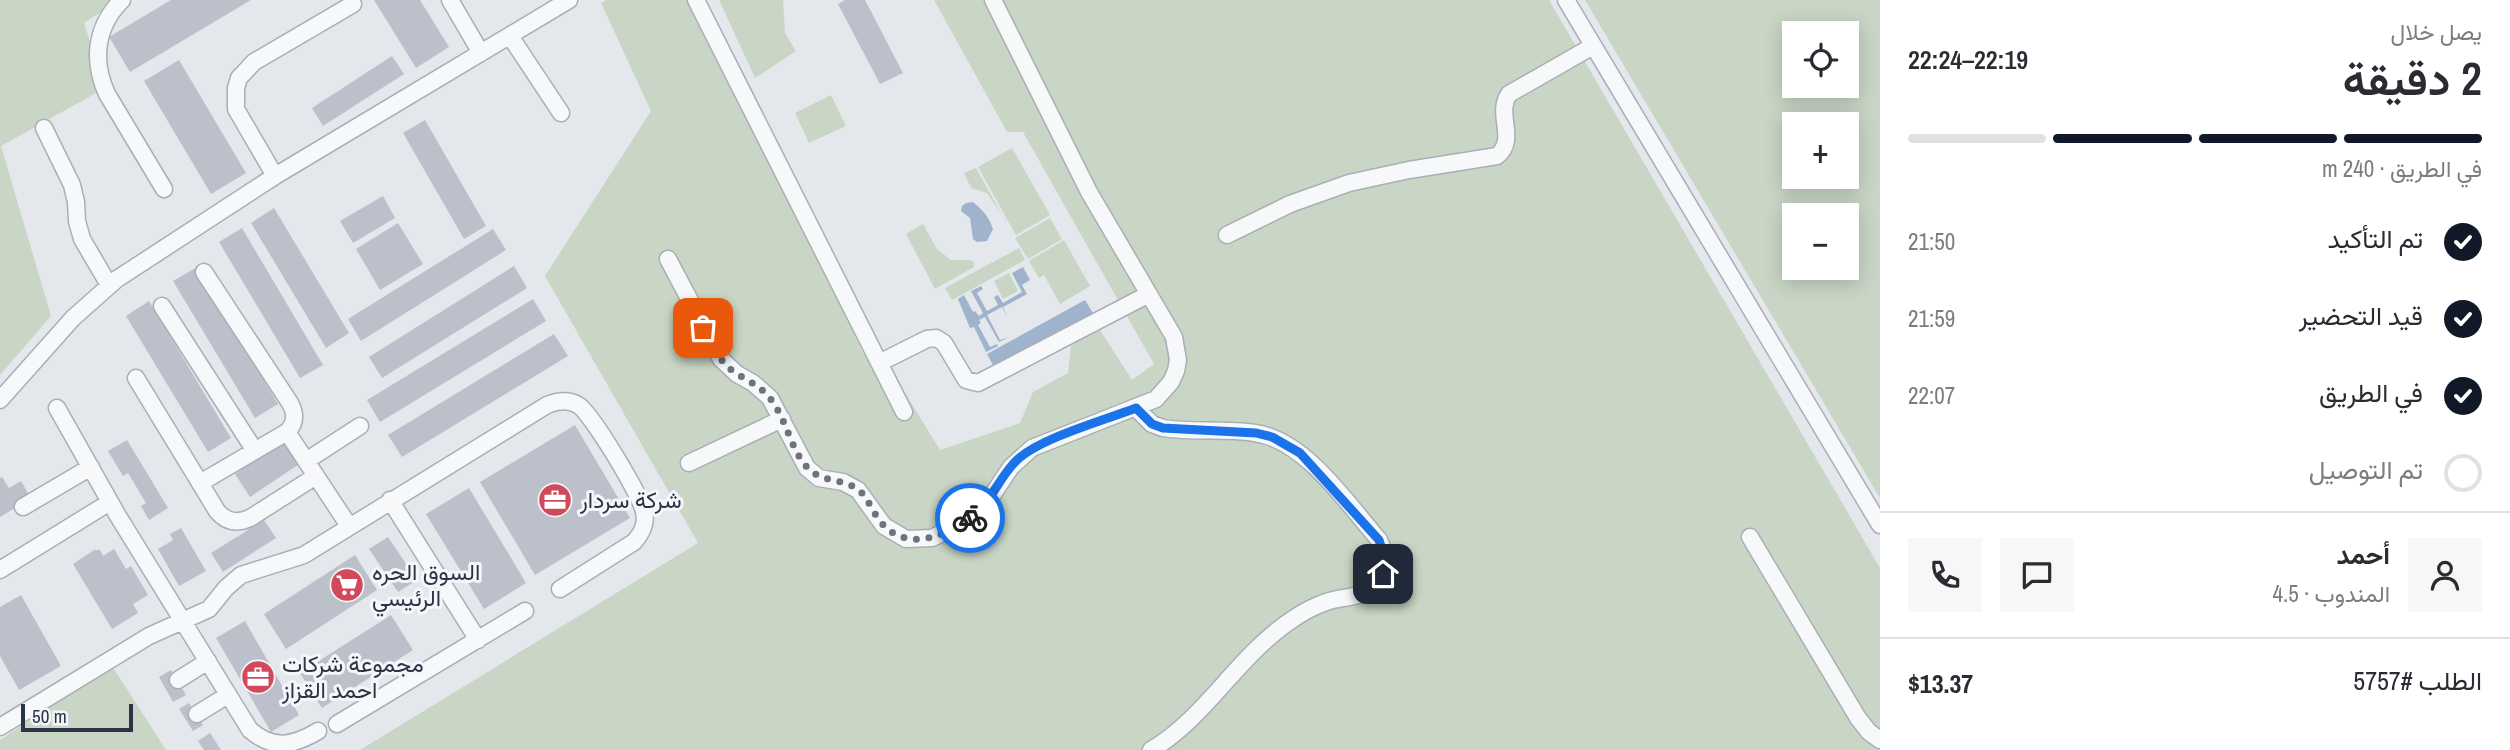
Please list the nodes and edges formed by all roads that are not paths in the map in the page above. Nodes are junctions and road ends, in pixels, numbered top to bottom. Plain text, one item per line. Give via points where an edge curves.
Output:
1 (122, 0) edge
2 (450, 0) edge
3 (569, 0) edge
4 (696, 0) edge
5 (993, 0) edge
6 (1566, 0) edge
7 (353, 4) dead end
8 (510, 36) junction
9 (1593, 46) junction
10 (481, 53) junction
11 (561, 113) dead end
12 (44, 128) dead end
13 (275, 176) junction
14 (164, 189) dead end
15 (1227, 235) dead end
16 (668, 259) dead end
17 (204, 272) dead end
18 (109, 285) junction
19 (1149, 294) junction
20 (162, 306) dead end
21 (879, 363) junction
22 (136, 378) dead end
23 (0, 400) edge
24 (57, 408) dead end
25 (1136, 408) junction
26 (904, 412) dead end
27 (782, 419) junction
28 (360, 426) dead end
29 (287, 432) junction
30 (255, 451) junction
31 (306, 461) junction
32 (689, 463) dead end
33 (91, 467) junction
34 (316, 476) junction
35 (200, 483) junction
36 (390, 500) junction
37 (110, 502) junction
38 (23, 507) dead end
39 (1880, 525) edge
40 (349, 526) junction
41 (1750, 537) dead end
42 (0, 570) edge
43 (560, 589) dead end
44 (525, 611) dead end
45 (184, 620) junction
46 (478, 640) junction
47 (208, 661) junction
48 (178, 680) dead end
49 (229, 695) junction
50 (197, 714) dead end
51 (337, 724) dead end
52 (0, 727) edge
53 (318, 731) dead end
54 (1880, 740) edge
55 (1151, 750) edge

1 - 14 lane via 102,29 97,54 100,79
2 - 10 lane
3 - 8 lane
4 - 21 lane
5 - 19 lane via 1089,192
6 - 9 lane
7 - 13 lane via 254,62 239,78 236,109
8 - 10 lane
8 - 11 lane
9 - 15 lane via 1509,93 1503,110 1505,147 1497,156 1349,183 1290,204
9 - 39 lane
10 - 13 lane
12 - 18 lane via 72,185 82,239
13 - 18 lane
16 - 27 lane via 720,359 762,390
17 - 29 lane via 293,409 294,421
18 - 23 lane
19 - 21 lane via 982,382 966,380 944,343 936,338
19 - 25 lane via 1174,337 1178,360 1164,391
20 - 30 lane
21 - 26 lane
22 - 35 lane
24 - 33 lane
25 - 27 lane via 1032,448 1010,467 975,515 924,540 906,539 890,531 858,490 812,473
25 - 55 lane via 1163,428 1256,433 1287,444 1312,464 1379,540 1386,562 1377,584 1367,592 1303,612 1266,638 1181,728
27 - 32 lane
28 - 31 lane
29 - 30 lane
29 - 31 lane
30 - 35 lane
31 - 34 lane
33 - 37 lane
33 - 38 lane
34 - 35 lane via 238,522 221,516
34 - 40 lane
36 - 40 lane
36 - 43 lane via 547,405 563,401 579,405 641,502 645,523 641,534 625,549
36 - 46 lane
37 - 42 lane
37 - 45 lane
40 - 45 lane via 304,555 241,575 209,609
41 - 54 lane via 1858,718
44 - 46 lane
45 - 47 lane
45 - 52 lane via 149,636
46 - 51 lane
47 - 48 lane
47 - 49 lane
49 - 50 lane
49 - 53 lane via 250,730 264,743 292,746

